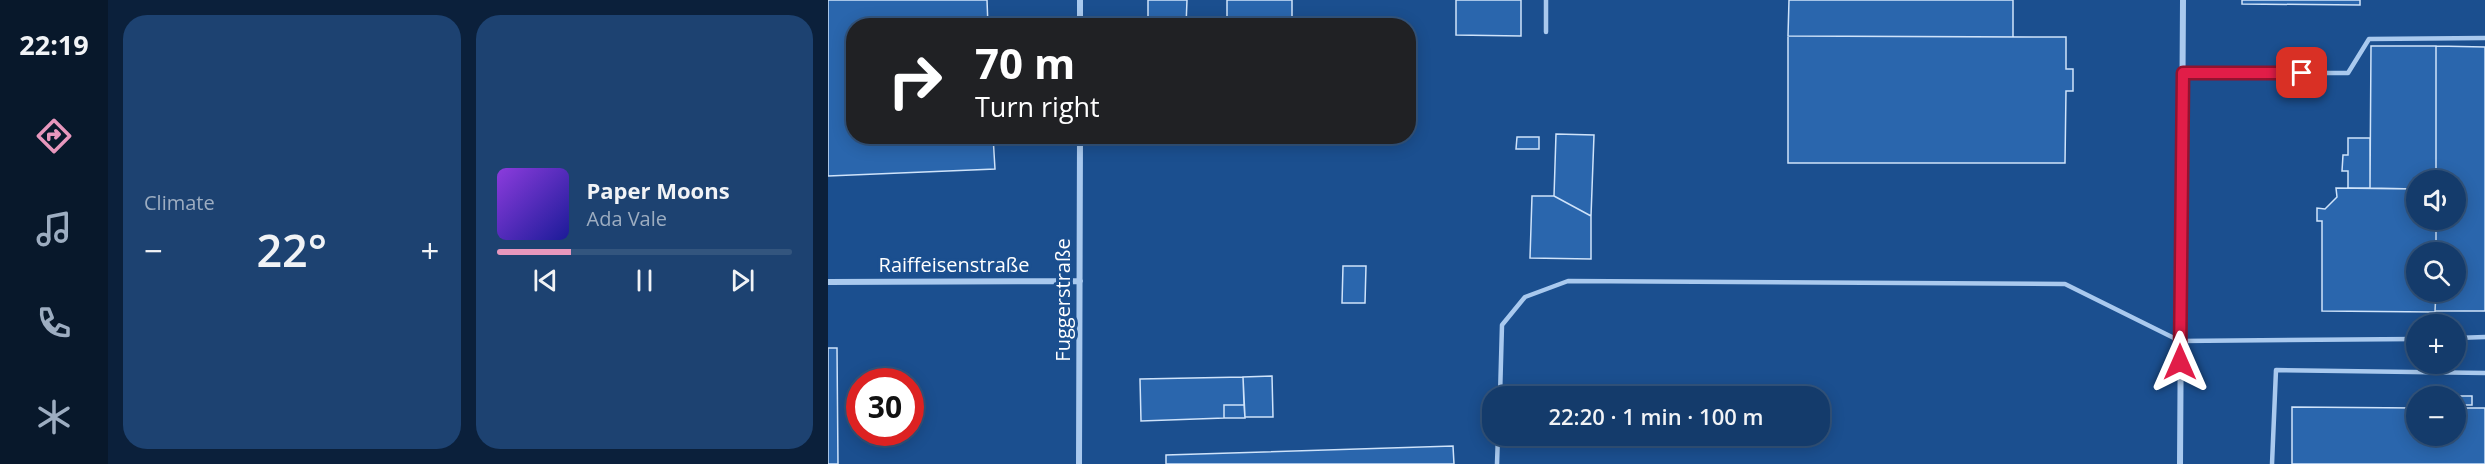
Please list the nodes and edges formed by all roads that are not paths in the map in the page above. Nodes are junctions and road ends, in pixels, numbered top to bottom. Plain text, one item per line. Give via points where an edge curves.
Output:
1 (1080, 0) edge
2 (1546, 0) edge
3 (2183, 0) edge
4 (1080, 18) edge
5 (1546, 32) dead end
6 (2485, 38) edge
7 (2183, 73) junction
8 (1080, 144) edge
9 (1080, 281) junction
10 (828, 282) edge
11 (2485, 337) edge
12 (2466, 338) edge
13 (2406, 339) edge
14 (2180, 341) junction
15 (2485, 373) edge
16 (1500, 386) edge
17 (1498, 446) edge
18 (1079, 464) edge
19 (1497, 464) edge
20 (2180, 464) edge
21 (2272, 464) edge

1 - 4 street
2 - 5 lane
3 - 7 street
6 - 7 lane via 2369,39 2348,73
7 - 14 street
8 - 9 street, Fuggerstraße
9 - 10 street, Raiffeisenstraße
9 - 18 street, Fuggerstraße
11 - 12 lane
13 - 14 lane
14 - 16 lane via 2065,284 1568,281 1525,297 1502,325
14 - 20 street
15 - 21 lane via 2276,370
17 - 19 lane

